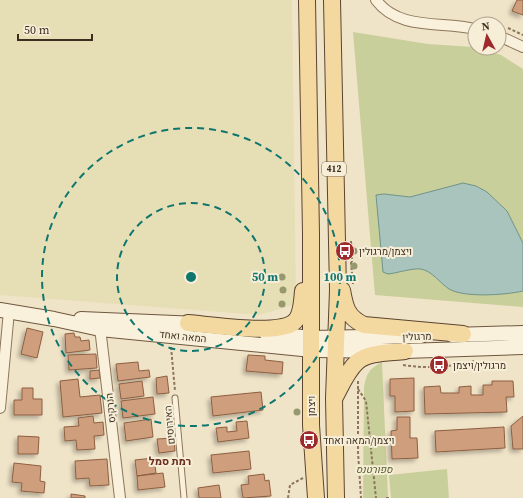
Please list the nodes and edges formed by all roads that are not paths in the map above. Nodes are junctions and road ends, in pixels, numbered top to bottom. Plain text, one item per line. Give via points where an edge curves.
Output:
1 (307, 0) edge
2 (332, 0) edge
3 (377, 2) edge
4 (467, 28) edge
5 (507, 40) edge
6 (523, 47) edge
7 (308, 52) junction
8 (336, 243) junction
9 (5, 311) edge
10 (188, 323) junction
11 (98, 324) junction
12 (523, 333) edge
13 (463, 334) junction
14 (311, 344) junction
15 (341, 345) junction
16 (523, 347) edge
17 (401, 357) junction
18 (175, 398) road end
19 (334, 398) junction
20 (0, 408) edge
21 (120, 498) edge
22 (184, 498) edge
23 (316, 498) edge
24 (336, 498) edge

1 - 7 main road, 412
2 - 8 main road, 412
3 - 4 street via 395,17
5 - 6 street
7 - 10 main road via 301,310 294,323 281,328
7 - 14 main road, 412
8 - 13 main road via 346,306 355,321 370,326
8 - 15 main road, 412
9 - 11 street, המאה ואחד
9 - 20 street
10 - 11 street, המאה ואחד
10 - 14 street, המאה ואחד
11 - 14 street, המאה ואחד
11 - 21 street, הנרקיס
12 - 13 street, מרגולין
13 - 15 street, מרגולין
14 - 15 street, מרגולין
14 - 23 main road, ויצמן / 412 via 311,425
15 - 17 street, מרגולין
15 - 19 main road, 412
16 - 17 street, מרגולין
17 - 19 main road via 378,354 361,359 355,363
18 - 22 lane, האירוסים
19 - 24 main road, 412

